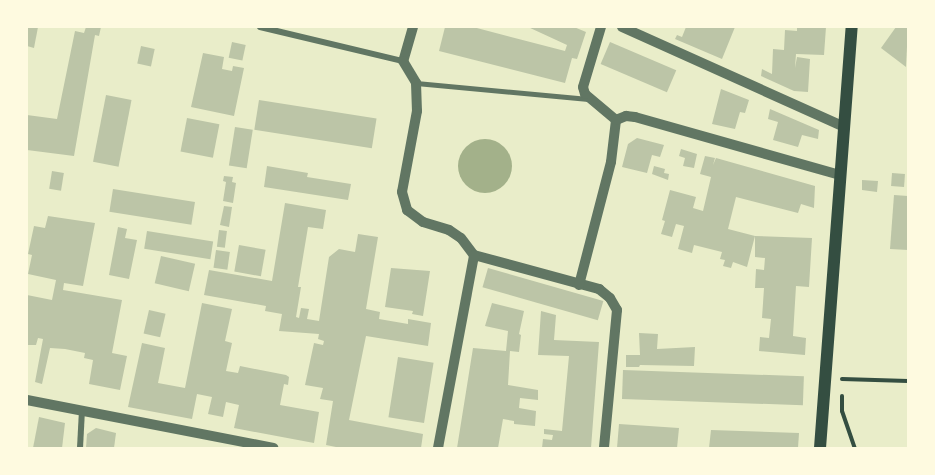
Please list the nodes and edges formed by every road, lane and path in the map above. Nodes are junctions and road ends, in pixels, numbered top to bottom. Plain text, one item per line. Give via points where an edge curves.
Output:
1 (260, 27) edge
2 (413, 27) edge
3 (601, 27) edge
4 (622, 27) edge
5 (852, 27) edge
6 (403, 61) junction
7 (416, 83) junction
8 (590, 99) junction
9 (616, 120) junction
10 (844, 127) junction
11 (840, 175) junction
12 (474, 255) junction
13 (579, 285) junction
14 (908, 381) edge
15 (27, 400) edge
16 (82, 412) junction
17 (80, 448) edge
18 (273, 448) edge
19 (438, 448) edge
20 (604, 448) edge
21 (820, 448) edge
22 (855, 448) edge

1 - 6 street
2 - 6 street
3 - 8 street via 583,87
4 - 10 street
5 - 10 main road
6 - 7 street
7 - 8 street
7 - 12 street via 417,111 402,192 407,210 423,222 461,238
8 - 9 street
9 - 11 street via 635,117
9 - 13 street via 611,162
10 - 11 main road
11 - 21 main road
12 - 13 street
12 - 19 street
13 - 20 street via 599,289 617,310
14 - 22 path via 842,377 842,411
15 - 16 street
16 - 17 street
16 - 18 street

